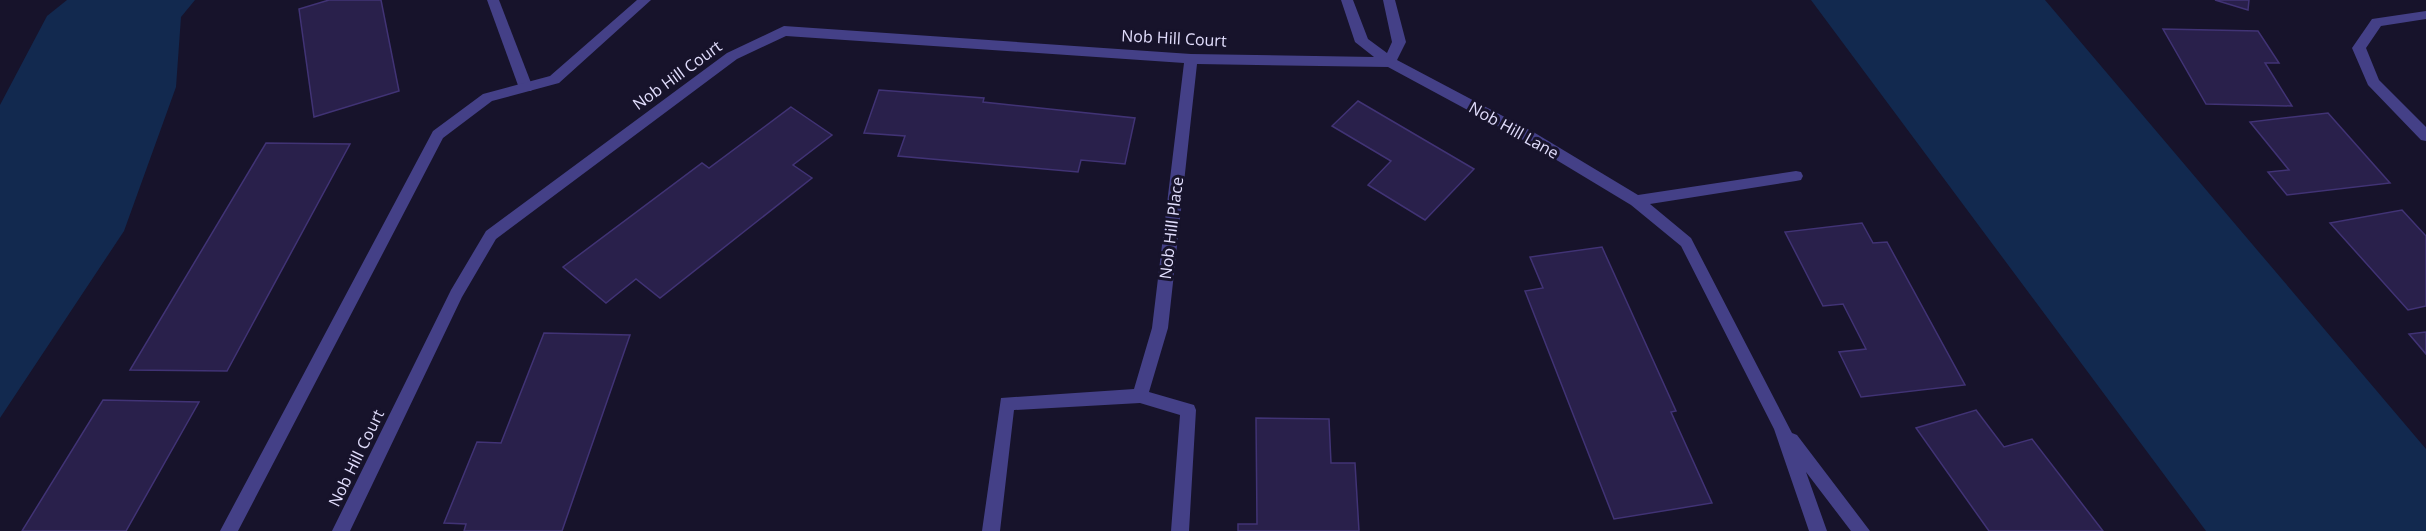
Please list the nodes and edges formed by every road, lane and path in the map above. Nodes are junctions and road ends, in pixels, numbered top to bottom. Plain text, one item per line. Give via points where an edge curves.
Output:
1 (493, 0) edge
2 (645, 0) edge
3 (1347, 0) edge
4 (1389, 0) edge
5 (2426, 15) edge
6 (1191, 59) junction
7 (1390, 62) junction
8 (526, 88) junction
9 (2426, 136) edge
10 (1796, 176) dead end
11 (1636, 201) junction
12 (1140, 396) junction
13 (1782, 428) junction
14 (229, 531) edge
15 (341, 531) edge
16 (991, 531) edge
17 (1180, 531) edge
18 (1818, 531) edge
19 (1861, 531) edge

1 - 8 street
2 - 8 street via 554,80
3 - 7 street, Nob Hill Lane via 1362,42
4 - 7 street via 1400,42
5 - 9 street via 2377,22 2359,48 2373,82
6 - 7 street, Nob Hill Court
6 - 12 street, Nob Hill Place via 1160,328
6 - 15 street, Nob Hill Court via 784,30 732,56 491,235 456,294
7 - 11 street, Nob Hill Lane via 1530,137
8 - 14 street via 488,97 438,135
10 - 11 street
11 - 13 street, Nob Hill Lane via 1686,242
12 - 16 street via 1007,403
12 - 17 street via 1188,410
13 - 18 street, Nob Hill Lane
13 - 19 street, Nob Hill Lane

